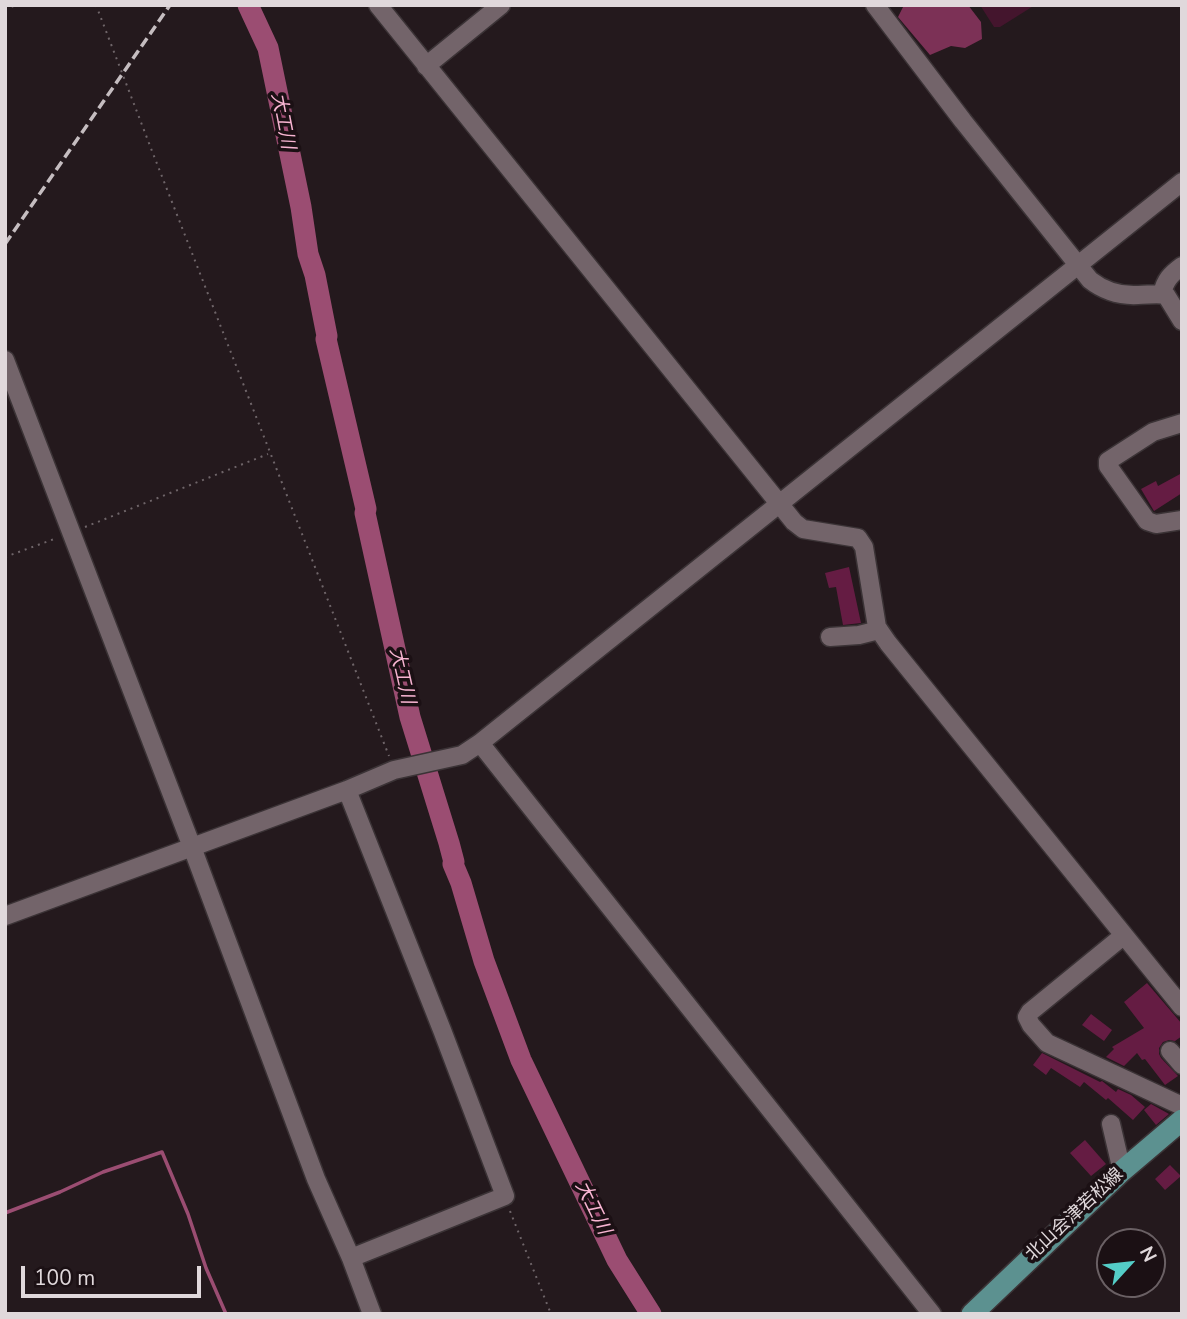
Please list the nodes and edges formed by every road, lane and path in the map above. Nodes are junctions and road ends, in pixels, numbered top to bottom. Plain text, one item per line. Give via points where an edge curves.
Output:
1 (17, 5) edge
2 (96, 5) edge
3 (378, 5) edge
4 (501, 5) edge
5 (876, 5) edge
6 (5, 9) edge
7 (426, 66) junction
8 (1182, 182) edge
9 (1078, 265) junction
10 (1182, 266) edge
11 (1162, 294) junction
12 (1182, 321) edge
13 (5, 360) edge
14 (1182, 423) edge
15 (269, 453) junction
16 (780, 503) junction
17 (1182, 520) edge
18 (71, 533) junction
19 (5, 557) edge
20 (880, 630) junction
21 (830, 637) dead end
22 (480, 743) junction
23 (402, 768) junction
24 (347, 790) junction
25 (192, 847) junction
26 (5, 916) edge
27 (1123, 936) junction
28 (1179, 998) edge
29 (1182, 1106) edge
30 (1182, 1120) edge
31 (1111, 1124) dead end
32 (1122, 1171) junction
33 (505, 1196) junction
34 (351, 1258) junction
35 (372, 1314) edge
36 (551, 1314) edge
37 (932, 1314) edge
38 (972, 1314) edge

1 - 6 path
2 - 15 path
3 - 7 street
4 - 7 street
5 - 9 street
7 - 16 street
8 - 9 street
9 - 11 street via 1090,280 1112,292
9 - 16 street
10 - 11 street via 1165,282
11 - 12 street
13 - 18 street
14 - 17 street via 1153,432 1108,461 1108,466 1147,521
15 - 18 path
15 - 23 path
16 - 20 street via 803,529 858,538 864,547
16 - 22 street
18 - 19 path
18 - 25 street
20 - 21 street
20 - 27 street
22 - 23 street via 461,755
22 - 37 street
23 - 24 street
24 - 25 street
24 - 33 street
25 - 26 street
25 - 34 street via 316,1179
27 - 28 street
27 - 29 street via 1027,1017 1047,1043
30 - 32 main road, 北山会津若松線
31 - 32 street
32 - 38 main road, 北山会津若松線
33 - 34 street
33 - 36 path
34 - 35 street

